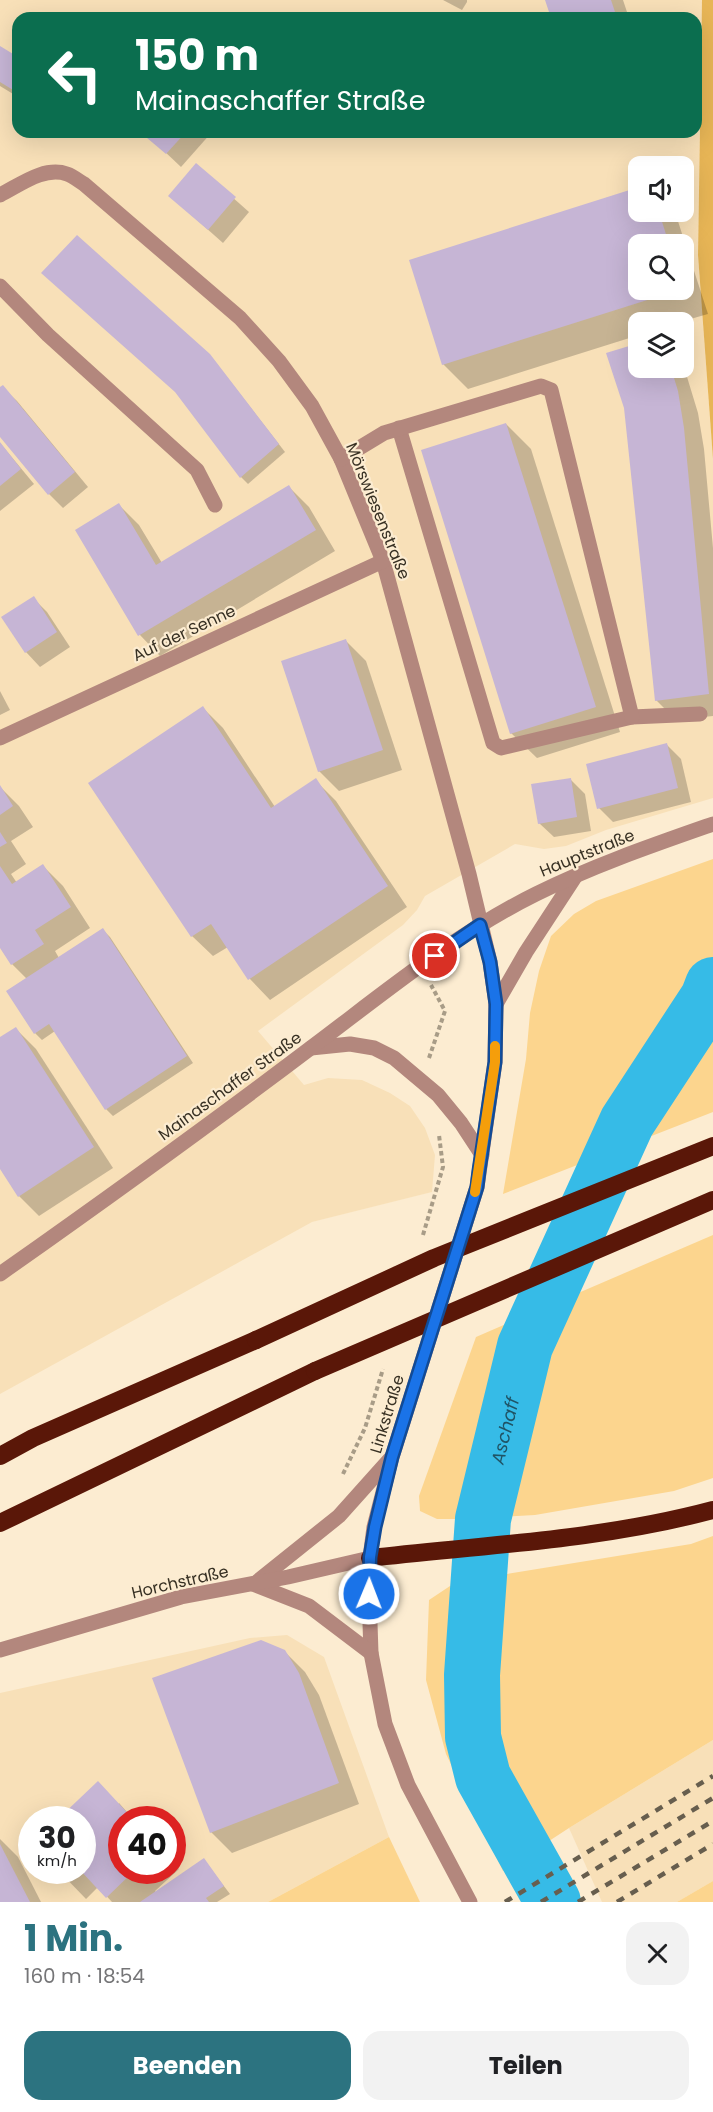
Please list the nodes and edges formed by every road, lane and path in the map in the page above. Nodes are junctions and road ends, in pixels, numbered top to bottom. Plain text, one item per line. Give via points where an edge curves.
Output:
1 (0, 195) edge
2 (0, 286) edge
3 (399, 428) junction
4 (341, 459) junction
5 (215, 505) dead end
6 (383, 561) junction
7 (700, 714) dead end
8 (632, 717) junction
9 (0, 738) edge
10 (713, 824) edge
11 (575, 877) junction
12 (480, 925) junction
13 (496, 1004) junction
14 (311, 1048) junction
15 (713, 1146) edge
16 (482, 1155) junction
17 (713, 1200) edge
18 (0, 1274) edge
19 (0, 1456) edge
20 (392, 1457) junction
21 (713, 1510) edge
22 (0, 1523) edge
23 (370, 1557) junction
24 (253, 1584) junction
25 (0, 1650) edge
26 (371, 1653) junction
27 (470, 1902) edge

1 - 4 street, Mörswiesenstraße via 49,172 67,174 84,184 240,318 312,406
2 - 5 street via 48,336 197,470
3 - 4 street
3 - 8 street via 493,743 501,748
3 - 8 street via 541,386 551,390
4 - 6 street, Mörswiesenstraße
6 - 9 street, Auf der Senne
6 - 12 street, Mörswiesenstraße
7 - 8 street
10 - 11 street, Hauptstraße
11 - 12 street, Hauptstraße
11 - 13 street
12 - 13 street, Linkstraße
12 - 14 street, Mainaschaffer Straße
13 - 16 street, Linkstraße via 495,1062
14 - 16 street via 350,1044 374,1048 394,1058 438,1095
14 - 18 street, Mainaschaffer Straße
15 - 19 highway, bridge via 434,1258
16 - 20 street, Linkstraße via 477,1187
17 - 22 highway, bridge via 315,1371
20 - 23 street, Linkstraße
20 - 24 street via 339,1516
21 - 23 highway via 663,1523 561,1538
23 - 24 street, Horchstraße
23 - 26 street, Linkstraße
24 - 25 street, Horchstraße via 181,1598
24 - 26 street via 309,1606
26 - 27 street, Linkstraße via 385,1724 408,1785

